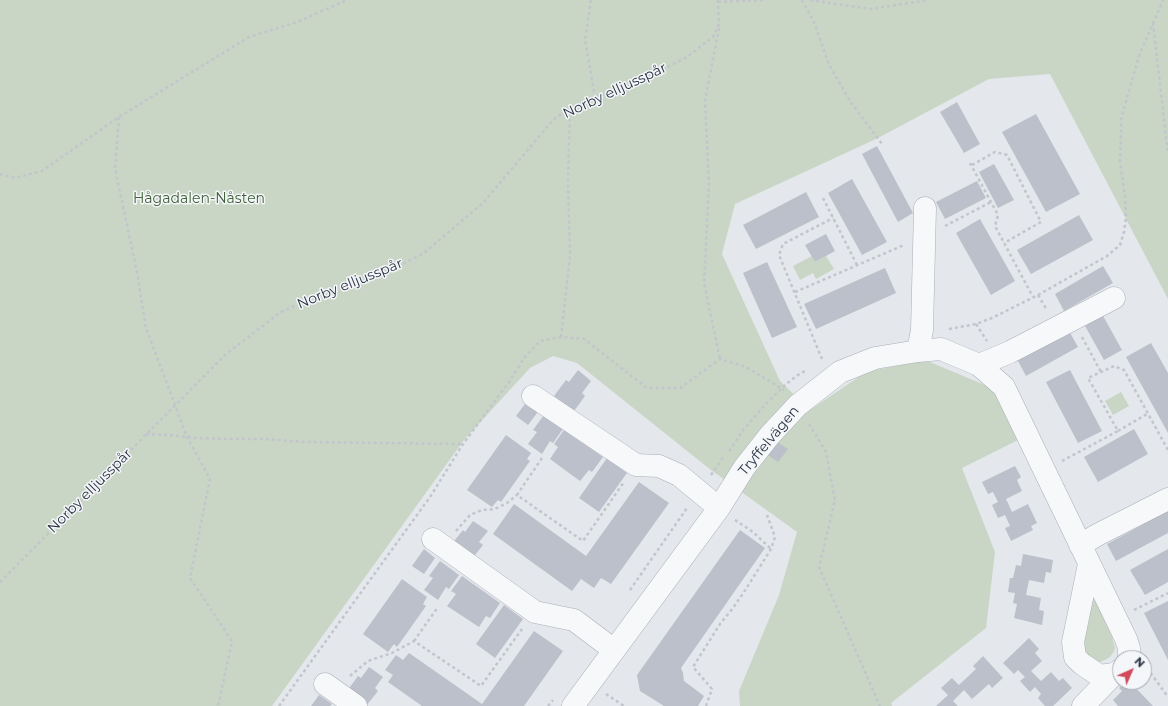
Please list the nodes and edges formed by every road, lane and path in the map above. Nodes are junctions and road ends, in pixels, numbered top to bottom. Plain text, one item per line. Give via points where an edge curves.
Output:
1 (347, 0) edge
2 (591, 0) edge
3 (765, 0) edge
4 (802, 0) edge
5 (810, 0) edge
6 (929, 0) edge
7 (718, 1) edge
8 (1153, 22) dead end
9 (720, 24) junction
10 (595, 97) junction
11 (570, 108) junction
12 (119, 117) junction
13 (882, 144) dead end
14 (1168, 154) edge
15 (0, 174) edge
16 (823, 198) dead end
17 (990, 202) junction
18 (925, 208) dead end
19 (833, 218) junction
20 (924, 236) junction
21 (1004, 243) junction
22 (857, 265) junction
23 (795, 292) junction
24 (1033, 297) dead end
25 (1114, 298) dead end
26 (1073, 319) junction
27 (561, 337) junction
28 (918, 350) junction
29 (720, 359) junction
30 (823, 360) dead end
31 (979, 365) junction
32 (1101, 372) junction
33 (533, 396) dead end
34 (798, 405) junction
35 (174, 406) junction
36 (1147, 414) junction
37 (1118, 431) junction
38 (146, 434) junction
39 (186, 437) junction
40 (464, 444) junction
41 (1168, 453) edge
42 (542, 458) dead end
43 (1061, 462) dead end
44 (636, 465) junction
45 (516, 495) junction
46 (1168, 499) edge
47 (719, 508) junction
48 (767, 515) dead end
49 (753, 532) dead end
50 (439, 544) joint
51 (771, 549) junction
52 (1085, 554) junction
53 (0, 582) edge
54 (1168, 593) edge
55 (1144, 605) dead end
56 (438, 607) dead end
57 (534, 612) junction
58 (414, 641) junction
59 (614, 650) junction
60 (1129, 650) edge
61 (1112, 673) edge
62 (1152, 675) edge
63 (1112, 677) edge
64 (332, 688) joint
65 (1168, 696) edge
66 (218, 706) edge
67 (279, 706) edge
68 (356, 706) edge
69 (573, 706) edge
70 (706, 706) edge
71 (880, 706) edge
72 (1083, 706) edge

1 - 12 path via 297,22 250,37
2 - 10 path via 585,40
3 - 7 path
4 - 13 path via 814,22 829,65 850,102
5 - 6 path via 870,9
7 - 9 path
8 - 14 path
9 - 10 path, Norby elljusspår via 713,37 687,57 638,82
9 - 29 path via 705,101 709,185 704,283
10 - 11 path, Norby elljusspår
11 - 27 path via 570,256
11 - 35 path, Norby elljusspår via 553,120 483,203 424,252 393,269 332,289 281,312 225,355
12 - 15 path via 42,171 15,178
12 - 35 path via 115,169 146,328
16 - 19 path
17 - 20 path
17 - 21 path via 998,216 995,226
17 - 21 path via 971,164 995,152 1007,155 1041,222
18 - 20 street
19 - 22 path
19 - 23 path via 783,244 779,255
20 - 22 path
20 - 28 street via 922,330
21 - 24 path
22 - 23 path
23 - 30 path
25 - 26 street
26 - 31 street
26 - 32 path
27 - 29 path via 584,339 647,388 680,388
27 - 40 path via 540,341 524,358
28 - 31 street, Tryffelvägen via 941,349
28 - 34 street, Tryffelvägen via 875,358 840,372
29 - 34 path via 746,367 782,388
31 - 52 street, Tryffelvägen via 1004,387
32 - 36 path via 1114,366 1124,370
32 - 37 path via 1088,378
33 - 44 street
34 - 47 street, Tryffelvägen via 770,435 748,470
34 - 71 path via 826,452 835,500 819,567
35 - 38 path, Norby elljusspår
35 - 39 path
36 - 37 path
36 - 41 path
37 - 43 path
38 - 39 path
38 - 53 path, Norby elljusspår
39 - 40 path via 264,438 305,442
39 - 66 path via 210,480 190,578 232,641
40 - 67 path via 425,503
42 - 45 path
44 - 45 path via 583,541
44 - 47 street via 658,466 679,475
45 - 50 path via 495,509 482,510 470,515
46 - 52 street via 1099,534
47 - 59 street, Tryffelvägen
48 - 51 path via 775,537
49 - 51 path
50 - 57 street
51 - 70 path via 693,667 712,689
52 - 60 street, Tryffelvägen
52 - 61 street via 1073,642 1074,657 1100,676
54 - 55 path
56 - 58 path
57 - 58 path via 481,686
57 - 59 street via 574,620
58 - 64 path via 392,654 368,661
59 - 69 street, Tryffelvägen
62 - 65 path
63 - 72 street
64 - 68 street

